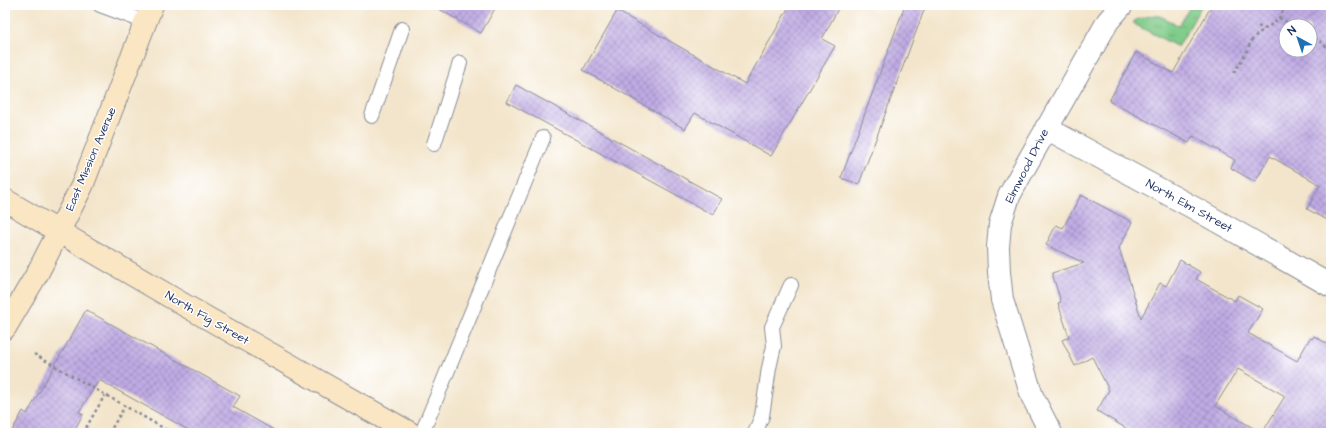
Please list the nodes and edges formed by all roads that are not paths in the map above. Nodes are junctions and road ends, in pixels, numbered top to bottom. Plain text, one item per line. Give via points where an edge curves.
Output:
1 (100, 5) edge
2 (1122, 5) edge
3 (149, 14) edge
4 (402, 30) dead end
5 (460, 64) dead end
6 (372, 116) dead end
7 (1046, 128) junction
8 (543, 138) dead end
9 (434, 144) dead end
10 (5, 200) edge
11 (58, 232) junction
12 (791, 285) dead end
13 (1331, 286) edge
14 (5, 328) edge
15 (410, 433) edge
16 (422, 433) edge
17 (755, 433) edge
18 (1051, 433) edge

1 - 3 lane
2 - 7 street, Elmwood Drive via 1108,21
3 - 11 street, East Mission Avenue via 82,186
4 - 6 lane
5 - 9 lane
7 - 13 street, North Elm Street
7 - 18 street, Elmwood Drive via 1009,196 1000,224 998,247 1002,300 1032,396
8 - 16 lane
10 - 11 street, North Fig Street
11 - 14 street, East Mission Avenue
11 - 15 street, North Fig Street
12 - 17 lane via 772,327 774,346 762,416

